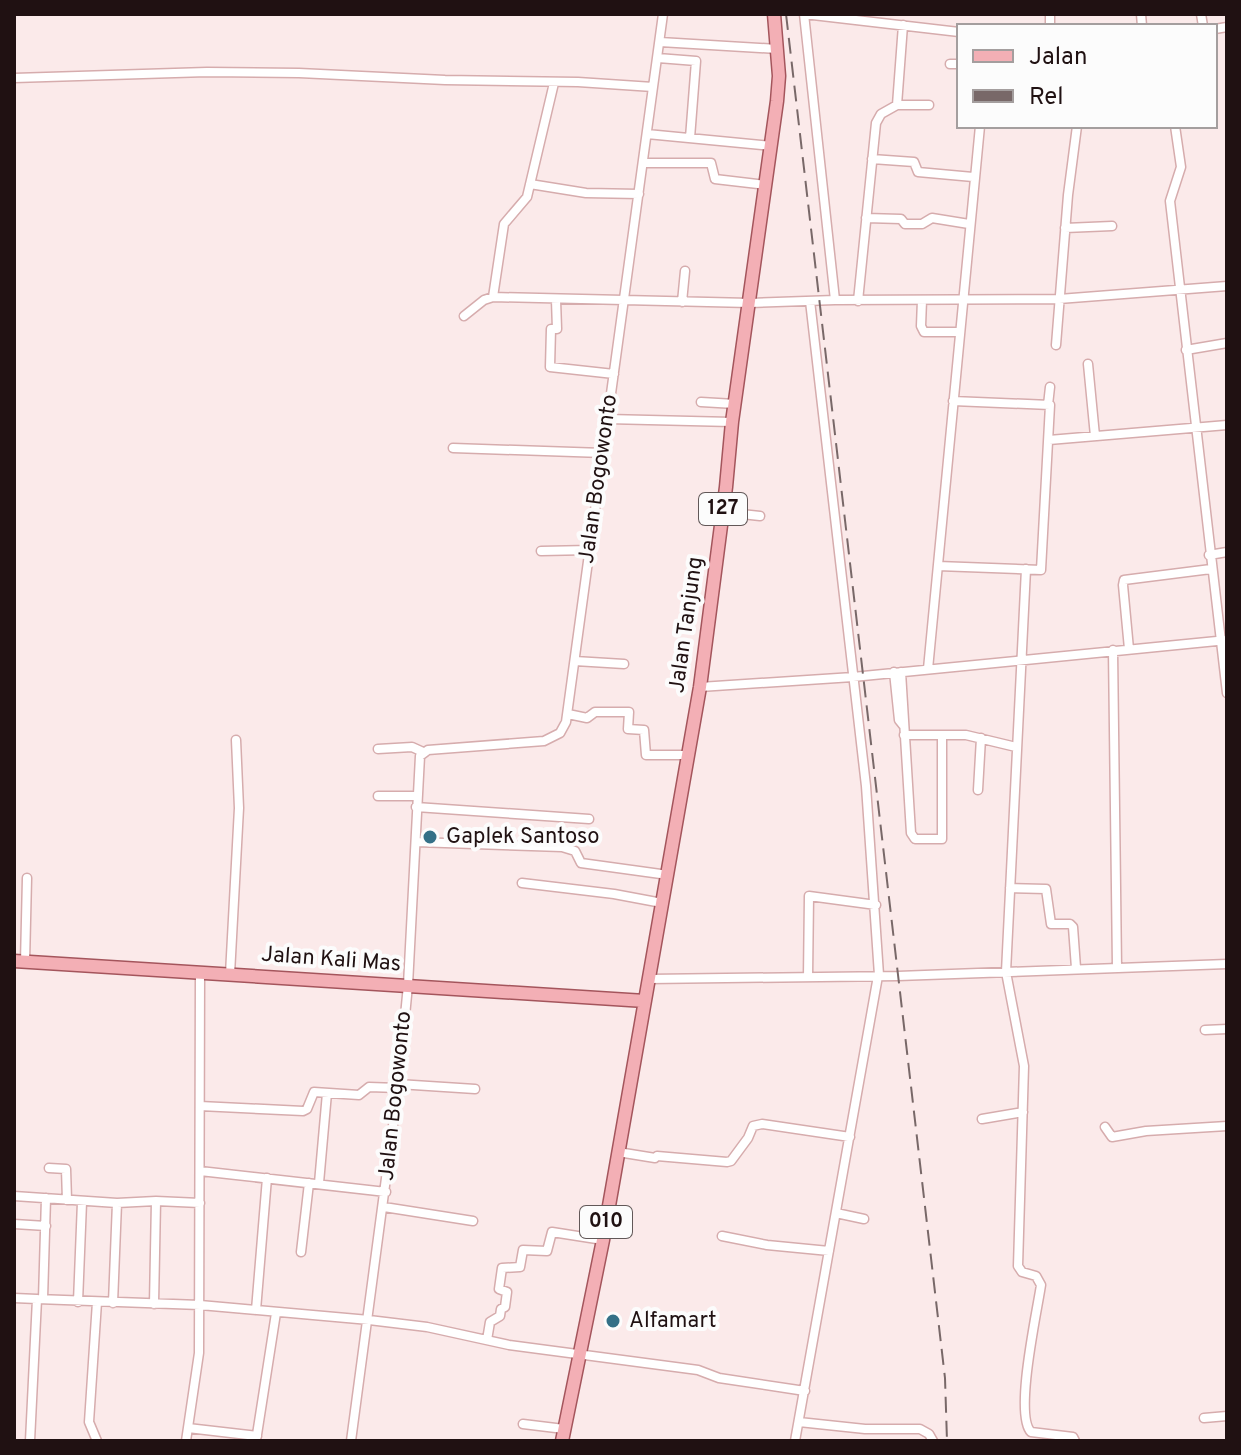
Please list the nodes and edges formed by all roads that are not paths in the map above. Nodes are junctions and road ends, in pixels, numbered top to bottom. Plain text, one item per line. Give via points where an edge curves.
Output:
1 (663, 14) edge
2 (804, 14) edge
3 (772, 18) edge
4 (903, 25) junction
5 (957, 32) edge
6 (660, 42) junction
7 (777, 49) junction
8 (658, 58) junction
9 (14, 78) edge
10 (554, 83) junction
11 (653, 87) junction
12 (897, 105) junction
13 (929, 105) dead end
14 (980, 128) edge
15 (1077, 128) edge
16 (1175, 128) edge
17 (647, 134) junction
18 (690, 138) junction
19 (772, 146) junction
20 (872, 159) junction
21 (643, 163) junction
22 (973, 177) junction
23 (530, 184) junction
24 (766, 185) junction
25 (639, 194) junction
26 (866, 218) junction
27 (969, 224) junction
28 (1112, 226) dead end
29 (1065, 228) junction
30 (685, 271) dead end
31 (1227, 286) edge
32 (1182, 290) junction
33 (493, 297) junction
34 (1059, 299) junction
35 (556, 300) junction
36 (835, 300) junction
37 (922, 300) junction
38 (961, 300) junction
39 (624, 301) junction
40 (810, 301) junction
41 (858, 301) junction
42 (682, 302) junction
43 (750, 303) junction
44 (464, 316) dead end
45 (959, 332) junction
46 (1227, 343) edge
47 (1056, 345) dead end
48 (1186, 350) junction
49 (1088, 364) dead end
50 (614, 374) junction
51 (1050, 387) dead end
52 (953, 401) junction
53 (701, 402) dead end
54 (735, 404) junction
55 (1048, 405) junction
56 (607, 419) junction
57 (732, 422) junction
58 (1227, 425) edge
59 (1195, 426) junction
60 (1095, 436) junction
61 (1049, 440) junction
62 (453, 448) dead end
63 (603, 453) junction
64 (723, 512) junction
65 (760, 516) dead end
66 (590, 550) junction
67 (541, 551) dead end
68 (1227, 552) edge
69 (1209, 555) junction
70 (938, 566) junction
71 (1026, 569) junction
72 (1211, 569) junction
73 (1224, 640) edge
74 (1129, 649) junction
75 (1113, 650) junction
76 (1020, 660) junction
77 (575, 661) junction
78 (624, 664) dead end
79 (928, 669) junction
80 (897, 672) junction
81 (853, 677) junction
82 (700, 687) junction
83 (1227, 693) edge
84 (568, 714) junction
85 (903, 730) junction
86 (942, 735) junction
87 (981, 738) junction
88 (236, 740) dead end
89 (1016, 747) junction
90 (378, 749) dead end
91 (423, 752) junction
92 (688, 755) junction
93 (978, 790) dead end
94 (378, 796) dead end
95 (417, 796) junction
96 (416, 807) junction
97 (589, 819) dead end
98 (416, 842) junction
99 (668, 875) junction
100 (27, 878) dead end
101 (522, 883) dead end
102 (1010, 888) junction
103 (662, 903) junction
104 (876, 905) junction
105 (20, 962) edge
106 (1227, 964) edge
107 (1117, 967) junction
108 (1076, 968) junction
109 (200, 972) junction
110 (1006, 972) junction
111 (230, 974) junction
112 (878, 976) junction
113 (808, 977) junction
114 (649, 979) junction
115 (408, 985) junction
116 (645, 1001) junction
117 (1227, 1029) edge
118 (1205, 1030) dead end
119 (398, 1086) junction
120 (475, 1089) dead end
121 (327, 1093) junction
122 (200, 1106) junction
123 (1023, 1112) junction
124 (982, 1119) dead end
125 (1227, 1126) edge
126 (1105, 1127) dead end
127 (850, 1137) junction
128 (618, 1152) junction
129 (49, 1168) dead end
130 (200, 1171) junction
131 (267, 1178) junction
132 (314, 1183) junction
133 (386, 1192) junction
134 (14, 1196) edge
135 (46, 1198) junction
136 (67, 1200) junction
137 (156, 1201) junction
138 (82, 1202) junction
139 (117, 1203) junction
140 (200, 1203) junction
141 (384, 1207) junction
142 (836, 1213) junction
143 (864, 1219) dead end
144 (473, 1221) dead end
145 (14, 1224) edge
146 (46, 1226) junction
147 (722, 1236) dead end
148 (603, 1240) junction
149 (829, 1251) junction
150 (301, 1252) dead end
151 (14, 1298) edge
152 (40, 1299) junction
153 (78, 1302) junction
154 (97, 1302) junction
155 (113, 1303) junction
156 (154, 1304) junction
157 (200, 1305) junction
158 (256, 1310) junction
159 (276, 1313) junction
160 (369, 1320) junction
161 (487, 1340) junction
162 (578, 1355) junction
163 (805, 1391) junction
164 (1227, 1416) edge
165 (1204, 1418) dead end
166 (799, 1422) junction
167 (523, 1424) dead end
168 (188, 1428) junction
169 (563, 1435) edge
170 (257, 1438) edge
171 (30, 1441) edge
172 (97, 1441) edge
173 (186, 1441) edge
174 (351, 1441) edge
175 (795, 1441) edge
176 (933, 1441) edge
177 (1075, 1441) edge

1 - 6 street, Jalan Bogowonto
2 - 4 street
2 - 36 street
3 - 7 main road, Jalan Tanjung / 127
4 - 5 street
4 - 12 street
6 - 7 street
6 - 8 street, Jalan Bogowonto
7 - 19 main road, Jalan Tanjung / 127
8 - 11 street, Jalan Bogowonto
8 - 18 street via 696,61
9 - 10 street via 347,73
10 - 11 street
10 - 23 street
11 - 17 street, Jalan Bogowonto
12 - 13 street
12 - 20 street via 877,118
14 - 22 street
15 - 29 street
16 - 32 street via 1181,167 1170,201
17 - 18 street
17 - 21 street, Jalan Bogowonto
18 - 19 street
19 - 24 main road, Jalan Tanjung / 127
20 - 22 street via 914,162 918,172
20 - 26 street
21 - 24 street via 711,163 715,179
21 - 25 street, Jalan Bogowonto
22 - 27 street
23 - 25 street
23 - 33 street via 527,197 504,224
24 - 43 main road, Jalan Tanjung / 127
25 - 39 street, Jalan Bogowonto
26 - 27 street
26 - 41 street
27 - 38 street
28 - 29 street
29 - 34 street
30 - 42 street
31 - 32 street
32 - 34 street
32 - 48 street
33 - 35 street
33 - 44 street
34 - 38 street
34 - 47 street
35 - 39 street
35 - 50 street via 550,367
36 - 40 street
36 - 41 street
37 - 38 street
37 - 41 street
37 - 45 street via 924,332
38 - 45 street
39 - 42 street
39 - 50 street, Jalan Bogowonto
40 - 43 street
40 - 81 street
42 - 43 street
43 - 54 main road, Jalan Tanjung / 127
45 - 52 street
46 - 48 street
48 - 59 street
49 - 60 street
50 - 56 street, Jalan Bogowonto
51 - 55 street
52 - 55 street
52 - 70 street
53 - 54 street
54 - 57 main road, Jalan Tanjung / 127
55 - 61 street
56 - 57 street
56 - 63 street, Jalan Bogowonto
57 - 64 main road, Jalan Tanjung / 127
58 - 59 street
59 - 60 street
59 - 69 street
60 - 61 street
61 - 71 street via 1041,570
62 - 63 street
63 - 66 street, Jalan Bogowonto
64 - 65 street
64 - 82 main road, Jalan Tanjung / 127
66 - 67 street
66 - 77 street, Jalan Bogowonto
68 - 69 street
69 - 72 street
70 - 71 street
70 - 79 street
71 - 76 street
72 - 73 street
72 - 74 street via 1124,580
73 - 74 street
73 - 83 street
74 - 75 street
75 - 76 street
75 - 107 street
76 - 79 street
76 - 89 street
77 - 78 street
77 - 84 street, Jalan Bogowonto
79 - 80 street
80 - 81 street
80 - 85 street
81 - 82 street
81 - 104 street
82 - 92 main road, Jalan Tanjung / 127
84 - 91 street via 560,733 544,741
84 - 92 street via 587,718 595,712 629,712 628,729 644,730 646,755
85 - 86 street
85 - 86 street via 915,839 942,839
86 - 87 street
87 - 89 street
87 - 93 street
88 - 111 street via 239,808
89 - 102 street
90 - 91 street via 412,747
91 - 95 street, Jalan Bogowonto
92 - 99 main road, Jalan Tanjung / 127
94 - 95 street
95 - 96 street, Jalan Bogowonto
96 - 97 street
96 - 98 street, Jalan Bogowonto
98 - 99 street via 562,847 575,851 581,863
98 - 115 street, Jalan Bogowonto
99 - 103 main road, Jalan Tanjung / 127
100 - 105 street
101 - 103 street
102 - 108 street via 1046,889 1051,924 1073,927
102 - 110 street
103 - 114 main road, Jalan Tanjung / 127
104 - 112 street
104 - 113 street via 809,896
105 - 109 main road, Jalan Kali Mas
106 - 107 street
107 - 108 street
108 - 110 street
109 - 111 main road, Jalan Kali Mas
109 - 122 street
110 - 112 street
110 - 123 street via 1023,1057
111 - 115 main road, Jalan Kali Mas
112 - 113 street
112 - 127 street
113 - 114 street
114 - 116 main road, Jalan Tanjung / 127
115 - 116 main road, Jalan Kali Mas
115 - 119 street, Jalan Bogowonto
116 - 128 main road, 010
117 - 118 street
119 - 120 street
119 - 121 street via 369,1087 359,1095
119 - 133 street, Jalan Bogowonto
121 - 122 street via 314,1092 303,1111
121 - 132 street
122 - 130 street
123 - 124 street
123 - 177 street via 1018,1266 1041,1285 1027,1365 1025,1424 1035,1433
125 - 126 street via 1112,1137
127 - 128 street via 762,1124 753,1126 727,1162
127 - 142 street
128 - 148 main road, 010
129 - 136 street via 66,1169
130 - 131 street
130 - 140 street
131 - 132 street
131 - 158 street
132 - 133 street
132 - 150 street
133 - 141 street, Jalan Bogowonto
134 - 135 street
135 - 136 street
135 - 146 street
136 - 138 street
137 - 139 street
137 - 140 street
137 - 156 street
138 - 139 street
138 - 153 street
139 - 155 street
140 - 157 street
141 - 144 street
141 - 160 street, Jalan Bogowonto
142 - 143 street
142 - 149 street
145 - 146 street
146 - 152 street
147 - 149 street
148 - 161 street via 552,1232 547,1251 523,1250 520,1267 502,1268 499,1289 506,1291 505,1307 490,1322
148 - 162 main road, 010
149 - 163 street
151 - 152 street
152 - 153 street
152 - 171 street
153 - 154 street
154 - 155 street
154 - 172 street via 89,1422
155 - 156 street
156 - 157 street
157 - 158 street
157 - 168 street
158 - 159 street
159 - 160 street
159 - 170 street
160 - 161 street
160 - 174 street, Jalan Bogowonto
161 - 162 street
162 - 163 street
162 - 169 main road, 010
163 - 166 street
164 - 165 street
166 - 175 street
166 - 176 street via 920,1429
167 - 169 street
168 - 170 street
168 - 173 street

